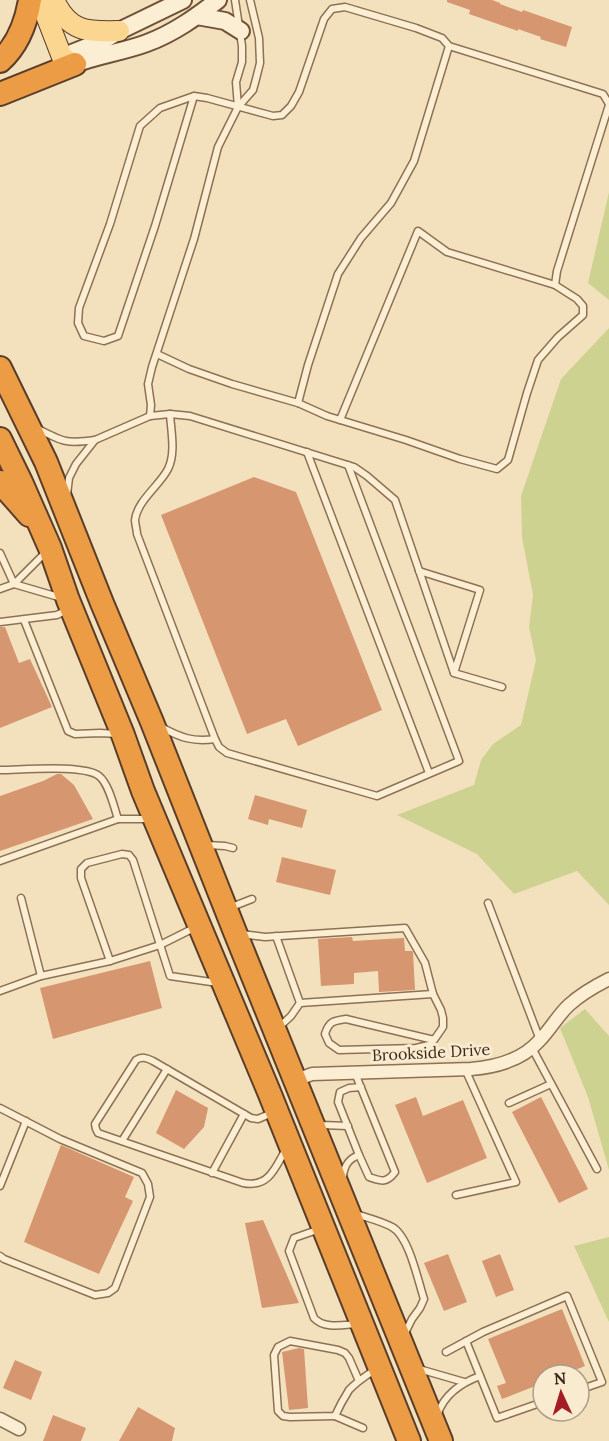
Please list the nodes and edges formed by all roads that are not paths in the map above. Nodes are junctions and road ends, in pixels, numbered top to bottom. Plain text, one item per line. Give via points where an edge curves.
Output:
1 (30, 0) edge
2 (40, 0) edge
3 (54, 0) edge
4 (183, 0) edge
5 (218, 0) edge
6 (235, 0) edge
7 (250, 0) edge
8 (197, 16) junction
9 (119, 31) junction
10 (241, 31) junction
11 (449, 46) junction
12 (68, 60) junction
13 (0, 61) edge
14 (0, 80) edge
15 (0, 94) edge
16 (194, 96) junction
17 (609, 104) edge
18 (238, 107) junction
19 (555, 285) junction
20 (157, 354) junction
21 (0, 360) edge
22 (0, 368) edge
23 (15, 398) junction
24 (298, 403) junction
25 (170, 414) junction
26 (150, 416) junction
27 (340, 420) junction
28 (27, 423) junction
29 (0, 439) edge
30 (94, 440) junction
31 (307, 452) junction
32 (348, 465) junction
33 (0, 482) edge
34 (65, 511) junction
35 (39, 526) junction
36 (50, 548) junction
37 (0, 553) edge
38 (419, 571) junction
39 (14, 584) junction
40 (0, 590) edge
41 (70, 604) junction
42 (24, 620) junction
43 (0, 622) edge
44 (454, 673) junction
45 (502, 687) dead end
46 (152, 722) junction
47 (123, 735) junction
48 (215, 739) junction
49 (0, 770) edge
50 (429, 773) junction
51 (155, 818) junction
52 (118, 819) junction
53 (200, 844) junction
54 (233, 848) dead end
55 (0, 861) edge
56 (21, 898) dead end
57 (252, 899) dead end
58 (488, 903) dead end
59 (225, 909) junction
60 (199, 926) junction
61 (235, 932) junction
62 (276, 936) junction
63 (160, 945) junction
64 (110, 961) junction
65 (41, 976) junction
66 (609, 979) edge
67 (224, 984) junction
68 (0, 991) edge
69 (433, 994) junction
70 (300, 1003) junction
71 (276, 1030) junction
72 (434, 1040) junction
73 (536, 1044) junction
74 (167, 1069) junction
75 (465, 1069) junction
76 (356, 1072) junction
77 (296, 1080) junction
78 (551, 1084) junction
79 (361, 1087) junction
80 (509, 1103) dead end
81 (0, 1108) edge
82 (276, 1111) junction
83 (244, 1114) junction
84 (26, 1122) junction
85 (312, 1122) junction
86 (348, 1126) junction
87 (123, 1142) junction
88 (290, 1143) junction
89 (358, 1155) junction
90 (597, 1169) dead end
91 (212, 1173) junction
92 (0, 1186) edge
93 (456, 1195) dead end
94 (345, 1202) junction
95 (324, 1228) junction
96 (0, 1256) edge
97 (362, 1324) junction
98 (466, 1341) junction
99 (401, 1342) junction
100 (446, 1352) dead end
101 (411, 1366) junction
102 (379, 1367) junction
103 (480, 1376) junction
104 (359, 1381) junction
105 (464, 1382) junction
106 (591, 1386) edge
107 (531, 1406) edge
108 (335, 1416) junction
109 (0, 1419) edge
110 (363, 1428) dead end
111 (20, 1429) dead end
112 (438, 1433) edge
113 (409, 1441) edge

1 - 13 highway via 21,33
2 - 12 main road
3 - 9 main road via 66,20 79,28
4 - 9 main road
5 - 8 main road
6 - 10 lane
7 - 18 lane via 260,63 253,90
8 - 10 main road via 225,21
8 - 12 main road via 145,44
9 - 12 main road
10 - 18 lane
11 - 17 lane via 603,94
11 - 18 lane via 442,38 416,28 345,6 332,9 324,19 299,92 287,110 273,116
11 - 24 lane via 414,160 391,203 361,238 338,274
12 - 14 highway
12 - 15 highway
16 - 16 lane via 160,108 140,126 79,308 78,323 84,336 104,341 118,336
16 - 18 lane
17 - 19 lane
18 - 20 lane via 218,147
19 - 27 lane via 447,252 418,231
19 - 27 lane via 584,306 583,315 538,360 508,460 496,469
20 - 24 lane via 232,384
20 - 26 lane via 148,384
21 - 23 highway
22 - 23 highway
23 - 28 highway
24 - 27 lane
25 - 26 lane
25 - 31 lane via 190,416
25 - 48 lane via 172,460 139,509 135,519 137,534
26 - 30 lane
28 - 30 lane via 58,439 74,443
28 - 34 highway
29 - 35 highway
30 - 34 lane via 69,478
31 - 32 lane
31 - 50 lane
32 - 38 lane via 395,500
32 - 50 lane via 459,761
33 - 35 highway
34 - 46 highway
35 - 36 highway
36 - 39 lane
36 - 41 highway
37 - 39 lane
38 - 44 lane
38 - 44 lane via 480,590
39 - 40 lane
39 - 41 lane
41 - 42 lane via 57,615
41 - 47 highway
42 - 43 lane
42 - 47 lane via 68,730 75,734
44 - 45 lane
46 - 48 lane via 193,741
46 - 53 highway
47 - 51 highway
48 - 50 lane via 227,753 377,796
49 - 52 lane via 90,772 100,777 108,790
51 - 52 lane
51 - 60 highway
52 - 55 lane
53 - 54 lane
53 - 59 highway
56 - 65 lane
57 - 59 lane
58 - 73 lane
59 - 61 highway
60 - 63 lane
60 - 67 highway
61 - 62 lane
61 - 71 highway
62 - 69 lane via 405,928 425,963
62 - 70 lane
63 - 64 lane
63 - 64 lane via 129,855 87,863 81,869 81,878
63 - 67 lane via 170,976
64 - 65 lane
65 - 68 lane
66 - 73 street, Brookside Drive via 569,1005
67 - 82 highway
69 - 70 lane
69 - 72 lane via 443,1018 443,1027
70 - 71 lane
71 - 77 highway
72 - 72 lane via 346,1019 333,1021 325,1034 339,1050 416,1048
73 - 75 street, Brookside Drive via 510,1061 488,1068
73 - 78 lane
74 - 83 lane
74 - 87 lane
74 - 87 lane via 145,1057 135,1060 95,1124 98,1133
75 - 76 street, Brookside Drive
75 - 93 lane via 516,1182
76 - 77 street, Brookside Drive via 312,1074
76 - 79 lane
77 - 85 highway
78 - 80 lane
78 - 90 lane
79 - 86 lane via 340,1092 338,1102
79 - 89 lane via 395,1172 382,1181 369,1177
81 - 84 lane
82 - 83 lane via 258,1119
82 - 88 highway
83 - 91 lane
84 - 92 lane
84 - 96 lane via 142,1173 150,1197 115,1287 108,1293 95,1295
85 - 86 lane
85 - 94 highway
86 - 89 lane
87 - 91 lane
88 - 91 lane via 272,1174 260,1183 243,1184
88 - 95 highway
89 - 94 lane via 344,1169
94 - 99 highway
94 - 99 lane via 394,1228 404,1239 424,1299
95 - 97 highway
95 - 97 lane via 294,1238 289,1251 314,1318 328,1325
97 - 102 highway
98 - 100 lane
98 - 103 lane
98 - 106 lane via 567,1296 602,1382
99 - 101 highway
101 - 105 lane
101 - 112 highway
102 - 104 lane
102 - 113 highway
103 - 105 lane
103 - 107 lane via 497,1418
104 - 108 lane
104 - 108 lane via 349,1358 338,1350 290,1341 278,1347 274,1355 278,1411 290,1417
105 - 112 lane via 438,1410
108 - 110 lane
109 - 111 street

